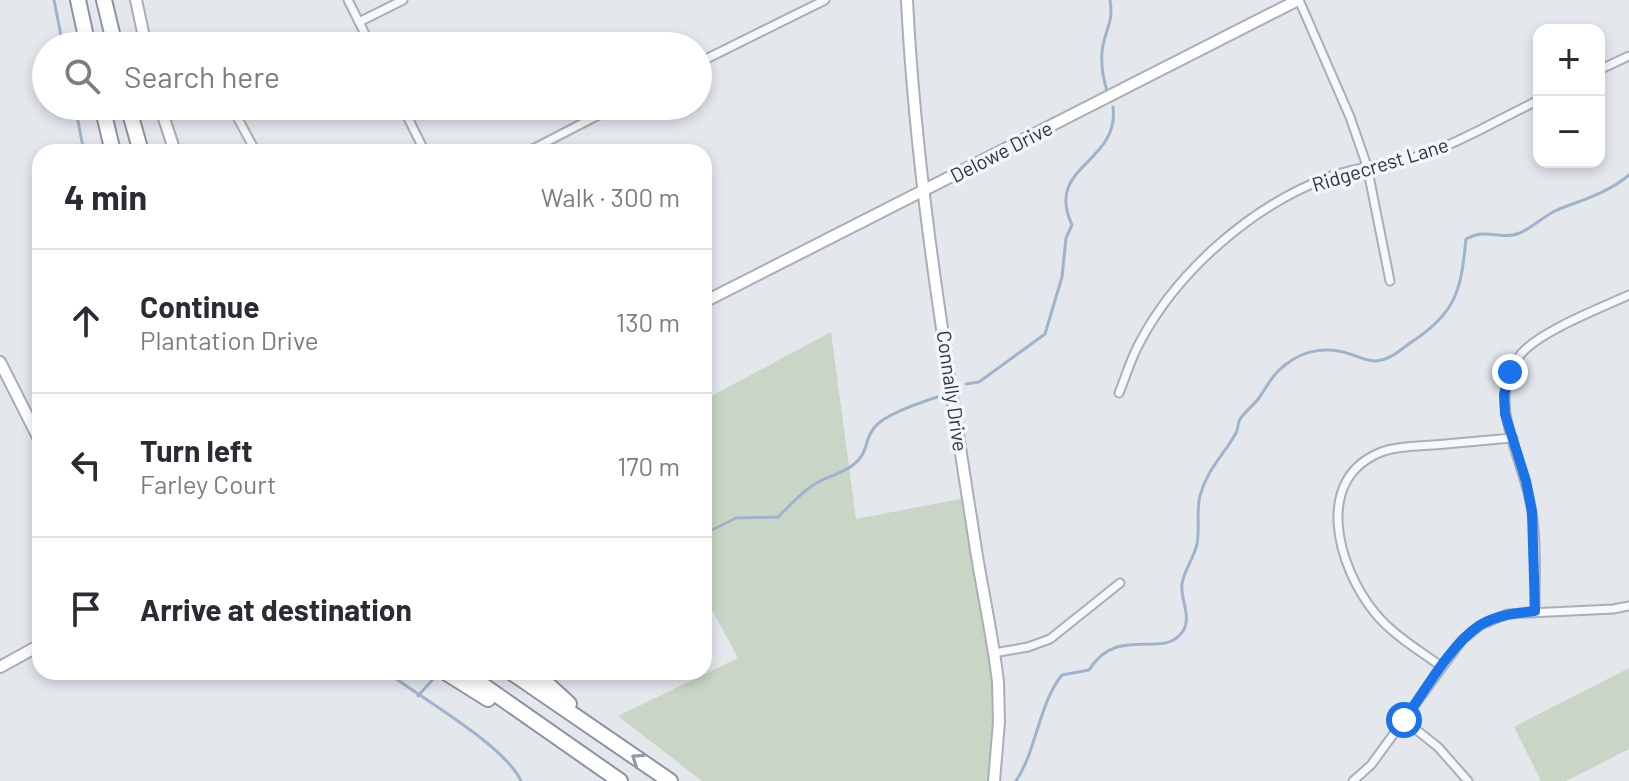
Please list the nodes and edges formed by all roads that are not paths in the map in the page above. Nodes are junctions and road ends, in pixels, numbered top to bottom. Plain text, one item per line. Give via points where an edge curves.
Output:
1 (78, 0) edge
2 (104, 0) edge
3 (136, 0) edge
4 (348, 0) edge
5 (403, 0) edge
6 (825, 0) edge
7 (907, 0) edge
8 (1298, 0) edge
9 (359, 22) junction
10 (85, 32) edge
11 (112, 32) edge
12 (143, 32) edge
13 (364, 32) edge
14 (712, 56) edge
15 (1629, 56) edge
16 (1605, 67) edge
17 (1533, 103) edge
18 (105, 120) edge
19 (132, 120) edge
20 (165, 120) edge
21 (239, 120) edge
22 (409, 120) edge
23 (589, 120) edge
24 (111, 144) edge
25 (139, 144) edge
26 (172, 144) edge
27 (252, 144) edge
28 (421, 144) edge
29 (542, 144) edge
30 (1367, 166) junction
31 (924, 190) junction
32 (1390, 281) dead end
33 (1628, 296) edge
34 (712, 298) edge
35 (0, 362) edge
36 (1119, 393) dead end
37 (32, 425) edge
38 (1513, 438) junction
39 (1120, 583) dead end
40 (1629, 606) edge
41 (1535, 611) junction
42 (32, 649) edge
43 (994, 653) junction
44 (0, 667) edge
45 (1442, 667) junction
46 (458, 680) edge
47 (475, 680) edge
48 (523, 680) edge
49 (543, 680) edge
50 (1404, 720) junction
51 (554, 737) junction
52 (605, 737) junction
53 (620, 781) edge
54 (670, 781) edge
55 (994, 781) edge
56 (1353, 781) edge
57 (1468, 781) edge

1 - 10 highway
2 - 11 highway
3 - 12 street
4 - 9 street
5 - 9 street
6 - 14 street
7 - 31 street, Connally Drive
8 - 30 street
8 - 31 street, Delowe Drive
9 - 13 street
15 - 16 street
17 - 30 street, Ridgecrest Lane via 1433,151
18 - 24 highway
19 - 25 highway
20 - 26 street
21 - 27 street
22 - 28 street
23 - 29 street
30 - 32 street
30 - 36 street, Ridgecrest Lane via 1295,191 1225,238 1160,311 1139,342
31 - 34 street, Delowe Drive
31 - 43 street, Connally Drive
33 - 38 street via 1529,346 1510,372 1504,394
35 - 37 street
38 - 41 street via 1532,512
38 - 45 street via 1385,451 1357,469 1340,497 1338,535 1363,597 1391,629
39 - 43 street via 1050,639
40 - 41 street
41 - 45 street via 1507,614 1481,625
42 - 44 street
43 - 55 street, Connally Drive via 999,722
45 - 50 street
46 - 51 highway
47 - 51 highway
48 - 52 highway
49 - 52 highway
50 - 56 street
50 - 57 street
51 - 53 highway
54 -> 52 highway

